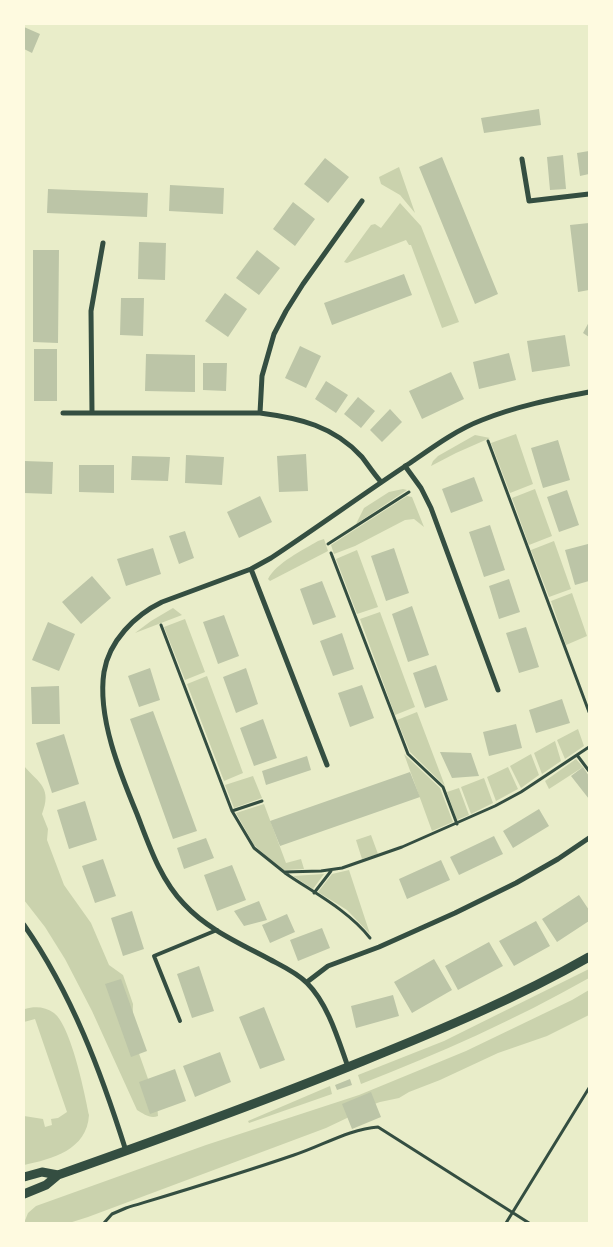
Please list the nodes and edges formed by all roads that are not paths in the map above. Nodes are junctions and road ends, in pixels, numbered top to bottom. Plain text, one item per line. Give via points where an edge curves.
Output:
1 (522, 159) dead end
2 (589, 194) edge
3 (362, 201) dead end
4 (103, 243) dead end
5 (589, 392) edge
6 (63, 412) dead end
7 (92, 413) junction
8 (260, 413) junction
9 (406, 466) junction
10 (381, 482) junction
11 (251, 569) junction
12 (498, 690) dead end
13 (327, 764) dead end
14 (589, 838) edge
15 (24, 925) edge
16 (217, 930) junction
17 (589, 957) edge
18 (307, 982) junction
19 (180, 1021) dead end
20 (348, 1067) junction
21 (126, 1151) junction
22 (58, 1174) junction
23 (24, 1177) edge
24 (24, 1194) edge

1 - 2 street via 530,201
3 - 8 street via 303,284 274,334 262,376
4 - 7 street via 91,311
5 - 9 street via 538,402 481,420
6 - 7 street
7 - 8 street
8 - 10 street via 303,420 325,429 361,457
9 - 10 street
9 - 12 street via 431,508
10 - 11 street
11 - 13 street
11 - 16 street via 150,608 126,629 111,651 104,672 107,724 115,757 151,852 183,903 205,924
14 - 18 street via 516,883 455,913 328,966
15 - 21 street via 64,991 82,1029
16 - 18 street
16 - 19 lane via 154,956
17 - 20 street via 489,1007
18 - 20 street via 329,1018
20 - 21 street
21 - 22 street
22 - 23 street via 42,1172
22 - 24 street via 46,1185

